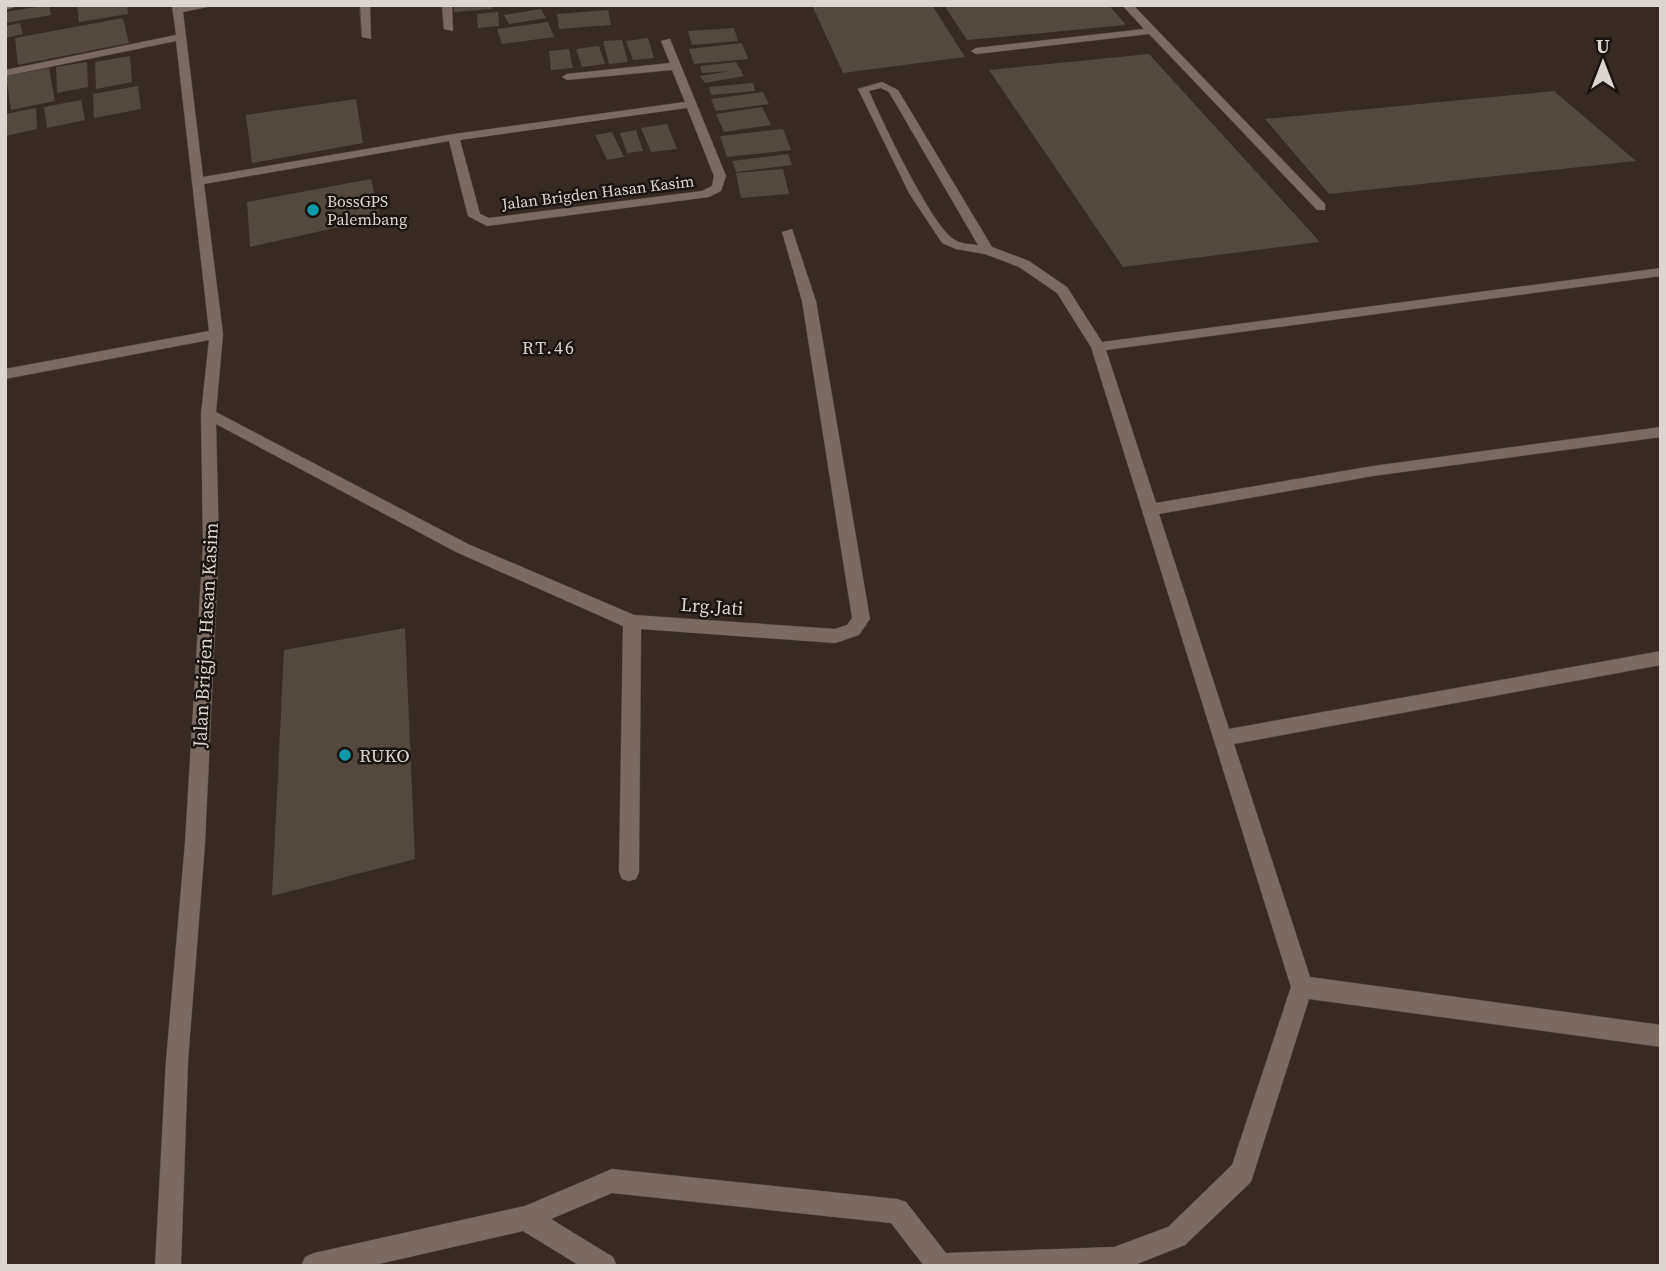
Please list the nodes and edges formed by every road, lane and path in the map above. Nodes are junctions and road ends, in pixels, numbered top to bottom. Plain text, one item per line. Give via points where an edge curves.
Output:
1 (16, 5) edge
2 (212, 5) edge
3 (365, 5) edge
4 (446, 5) edge
5 (1128, 5) edge
6 (5, 7) edge
7 (178, 8) edge
8 (449, 29) dead end
9 (1149, 30) junction
10 (182, 37) junction
11 (367, 37) dead end
12 (666, 41) dead end
13 (976, 51) dead end
14 (674, 62) junction
15 (5, 73) edge
16 (567, 77) dead end
17 (691, 104) junction
18 (454, 137) junction
19 (198, 182) junction
20 (1321, 207) dead end
21 (788, 232) dead end
22 (988, 250) junction
23 (1661, 272) edge
24 (216, 334) junction
25 (1098, 347) junction
26 (5, 374) edge
27 (208, 414) junction
28 (1661, 432) edge
29 (1151, 510) junction
30 (632, 622) junction
31 (1661, 658) edge
32 (1225, 738) junction
33 (629, 872) dead end
34 (1302, 987) junction
35 (1661, 1036) edge
36 (525, 1218) junction
37 (168, 1266) edge
38 (314, 1266) edge
39 (604, 1266) edge
40 (940, 1266) edge

1 - 6 street
2 - 7 street
3 - 11 street
4 - 8 street
5 - 9 street
7 - 10 street, Jalan Brigjen Hasan Kasim
9 - 13 street
9 - 20 street
10 - 15 street
10 - 19 street, Jalan Brigjen Hasan Kasim
12 - 14 street, Jalan Brigden Hasan Kasim
14 - 16 street
14 - 17 street, Jalan Brigden Hasan Kasim
17 - 18 street
17 - 18 street, Jalan Brigden Hasan Kasim via 720,176 717,188 692,196 487,222 474,216
18 - 19 street
19 - 24 street, Jalan Brigjen Hasan Kasim
21 - 30 street, Lrg.Jati via 809,301 861,619 853,630 835,636
22 - 22 street via 923,172 928,215 946,240
22 - 25 street via 1024,264 1062,290
23 - 25 street
24 - 26 street
24 - 27 street, Jalan Brigjen Hasan Kasim
25 - 29 street
27 - 30 street, Lrg.Jati via 463,548
27 - 37 street, Jalan Brigjen Hasan Kasim via 211,544
28 - 29 street via 1373,471
29 - 32 street
30 - 33 street
31 - 32 street
32 - 34 street
34 - 35 street
34 - 40 street via 1242,1172 1176,1236 1114,1260
36 - 38 street
36 - 39 street
36 - 40 street via 612,1181 897,1211

